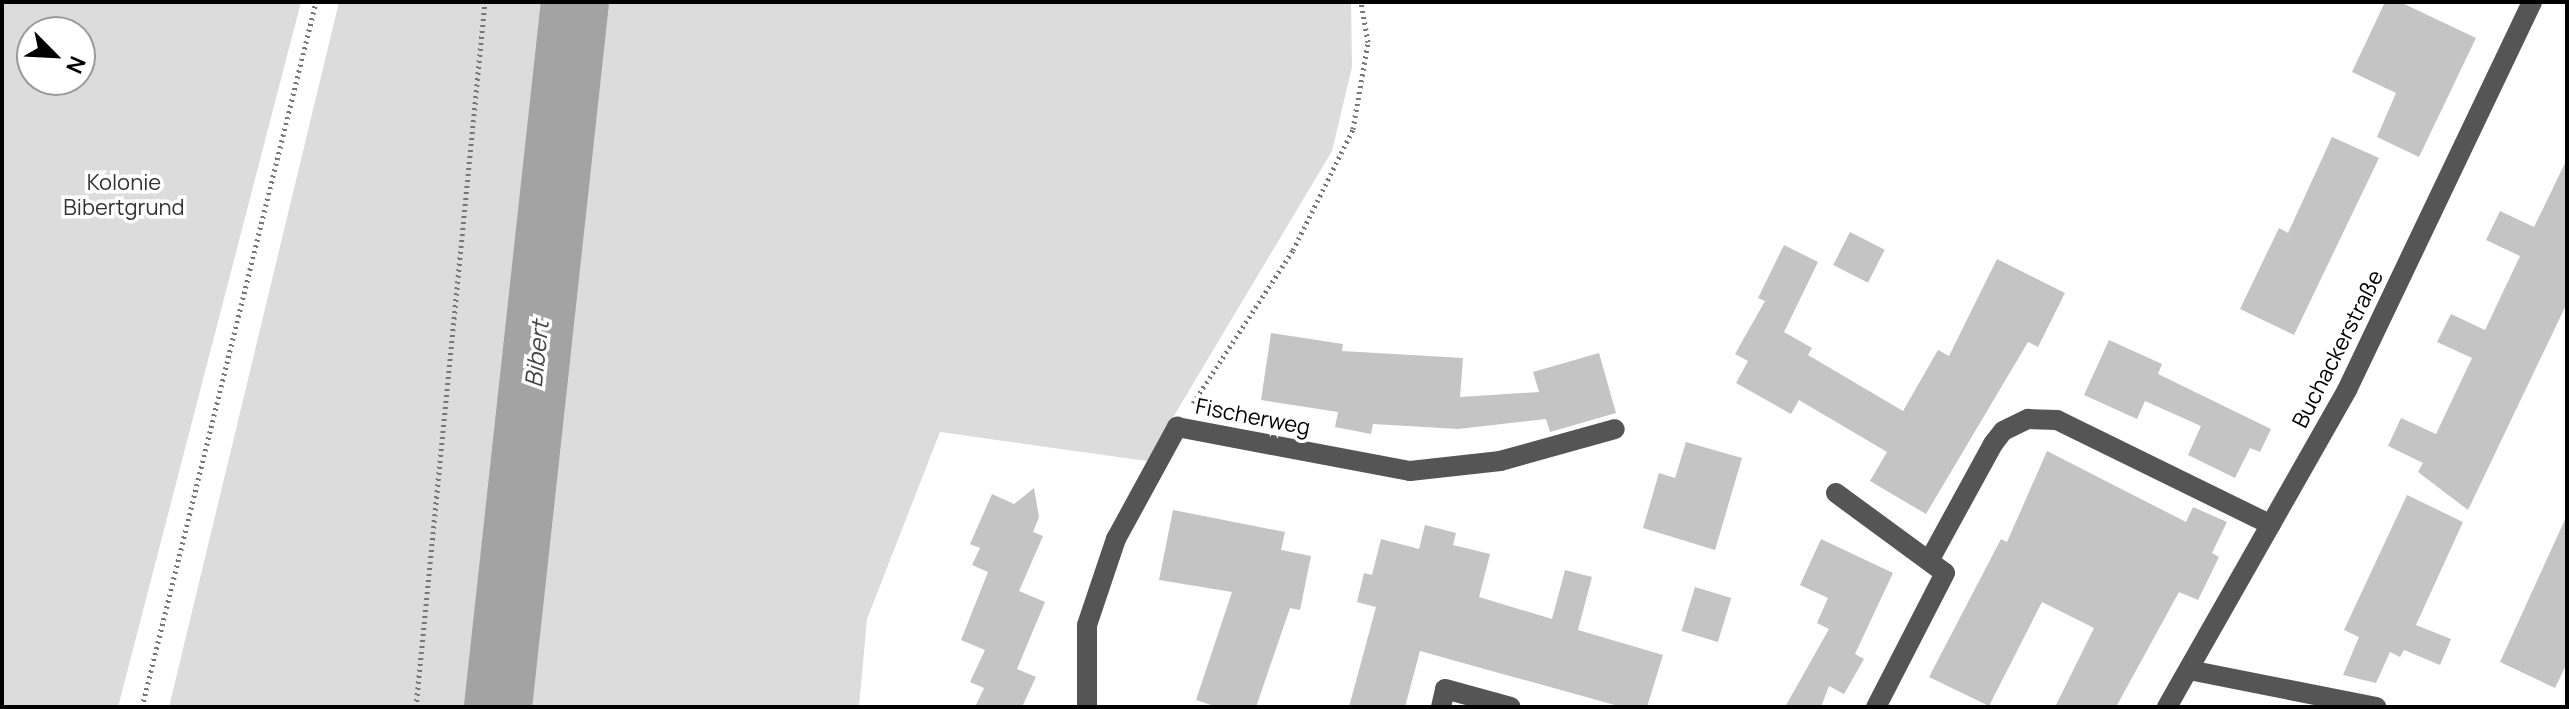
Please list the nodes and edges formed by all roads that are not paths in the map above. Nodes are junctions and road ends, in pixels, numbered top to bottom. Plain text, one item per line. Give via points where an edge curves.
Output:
1 (2532, 2) edge
2 (1615, 429) dead end
3 (1836, 493) dead end
4 (2271, 525) junction
5 (1929, 561) junction
6 (2189, 670) junction
7 (1443, 698) edge
8 (1087, 707) edge
9 (1511, 707) edge
10 (1876, 707) edge
11 (2167, 707) edge
12 (2376, 707) edge

1 - 4 street, Buchackerstraße via 2347,390
2 - 8 street, Fischerweg via 1500,461 1410,471 1177,427 1116,539 1087,625
3 - 5 street
4 - 5 street via 2057,420 2028,419 2003,431 1993,444
4 - 6 street, Buchackerstraße
5 - 10 street via 1945,573
6 - 11 street, Buchackerstraße
6 - 12 street
7 - 9 street

